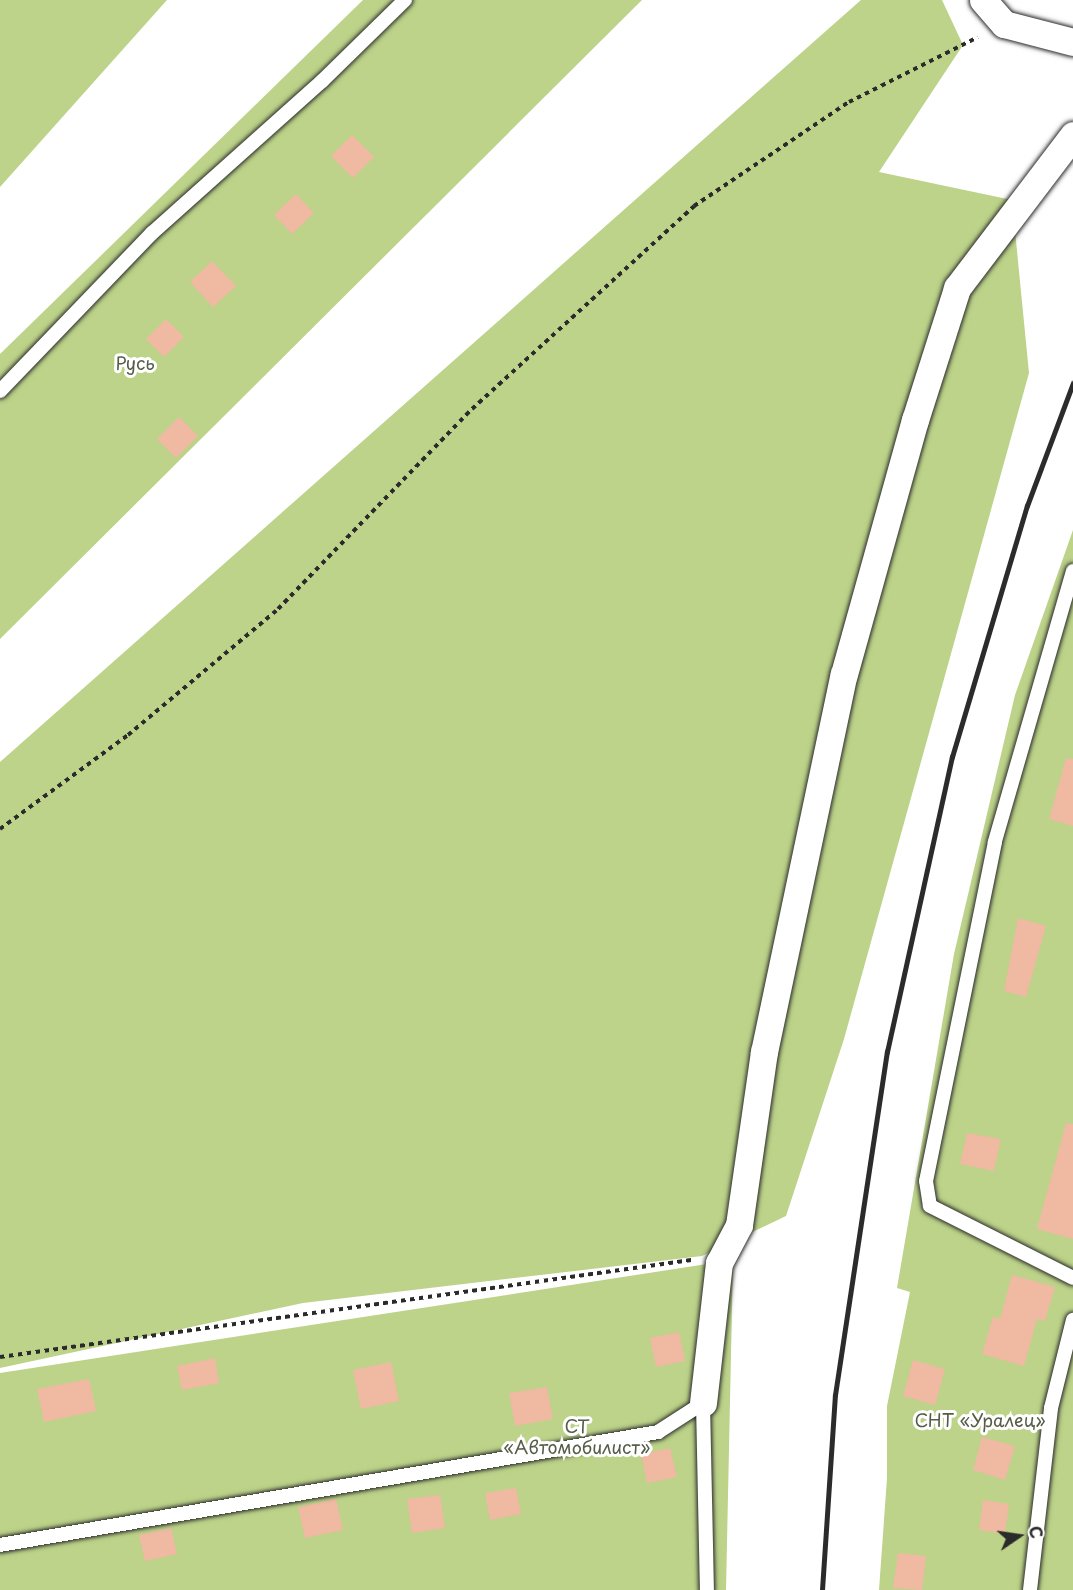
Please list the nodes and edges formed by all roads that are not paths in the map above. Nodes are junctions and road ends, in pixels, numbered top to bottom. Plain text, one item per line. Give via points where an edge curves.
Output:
1 (405, 0) edge
2 (983, 0) edge
3 (1073, 42) edge
4 (1073, 135) edge
5 (0, 391) edge
6 (1073, 571) edge
7 (1073, 1278) edge
8 (1073, 1320) edge
9 (703, 1403) junction
10 (0, 1545) edge
11 (707, 1590) edge
12 (1030, 1590) edge

1 - 5 lane via 152,233
2 - 3 street via 1004,24
4 - 9 street via 957,288 934,356 844,674 764,1052 739,1226 719,1263
6 - 7 lane via 994,842 926,1181 930,1206
8 - 12 lane via 1051,1408
9 - 10 lane via 658,1432
9 - 11 lane

